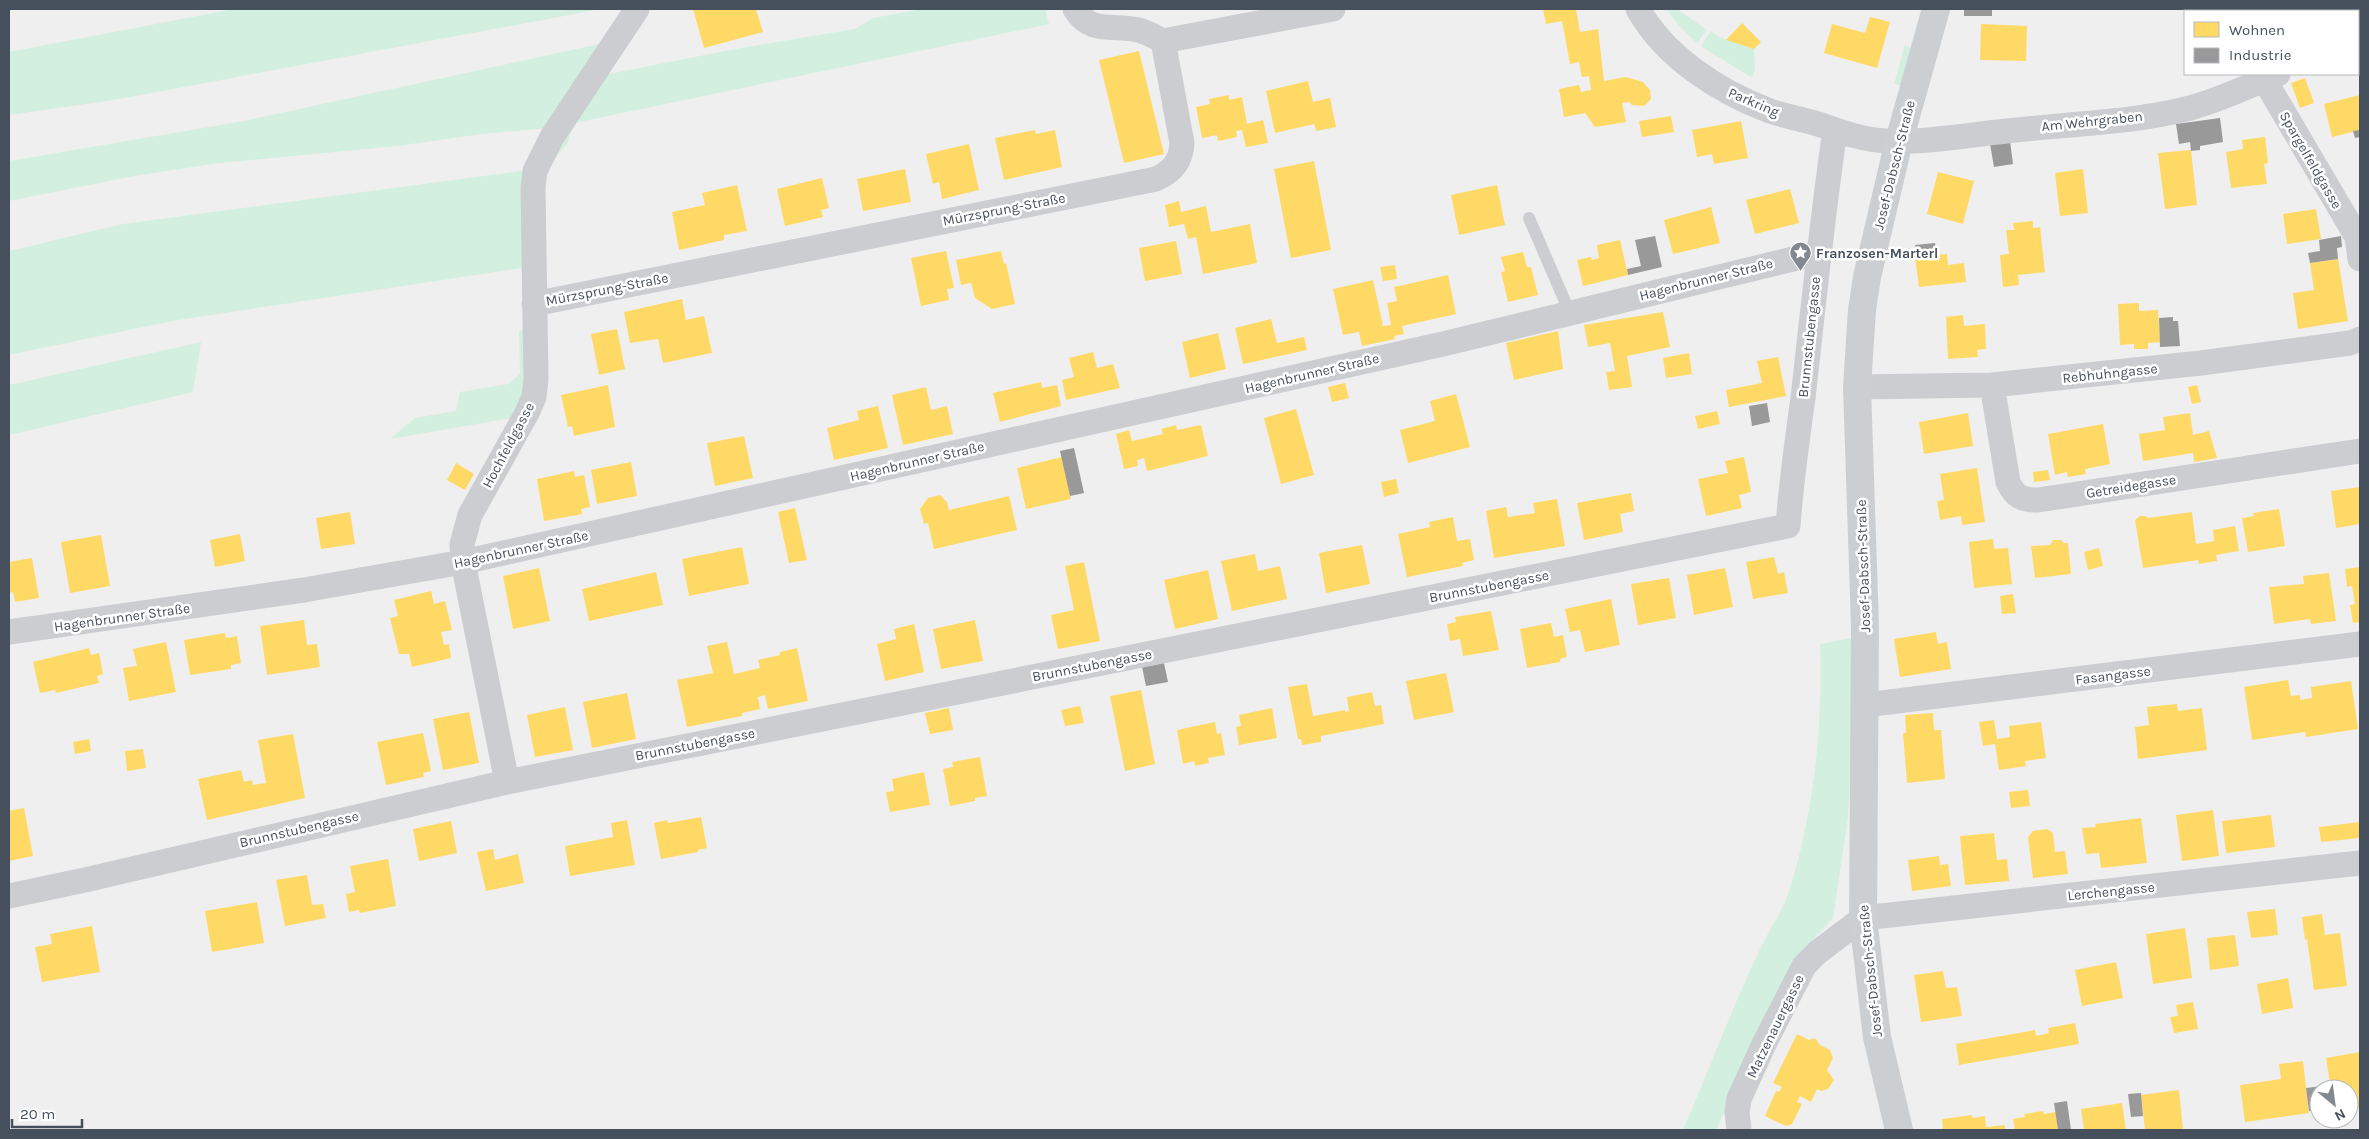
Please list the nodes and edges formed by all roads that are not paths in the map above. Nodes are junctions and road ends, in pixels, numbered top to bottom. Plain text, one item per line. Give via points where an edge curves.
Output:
1 (636, 9) edge
2 (1075, 9) edge
3 (1333, 9) edge
4 (1638, 9) edge
5 (1936, 9) edge
6 (1163, 41) junction
7 (2271, 77) edge
8 (1835, 130) junction
9 (1899, 141) junction
10 (1529, 218) dead end
11 (2359, 244) edge
12 (1818, 253) junction
13 (534, 304) junction
14 (1570, 312) junction
15 (2360, 339) edge
16 (1992, 385) junction
17 (1857, 387) junction
18 (2360, 451) edge
19 (462, 562) junction
20 (9, 632) edge
21 (2360, 644) edge
22 (1865, 705) junction
23 (507, 782) junction
24 (2360, 863) edge
25 (9, 896) edge
26 (1863, 918) junction
27 (1739, 1130) edge
28 (1899, 1130) edge

1 - 13 street, Hochfeldgasse via 552,137 535,171
2 - 6 street via 1093,26 1137,30
3 - 6 street
4 - 8 street, Parkring via 1665,44 1713,83 1771,111
5 - 9 main road, Josef-Dabsch-Straße
6 - 13 street, Mürzsprung-Straße via 1182,142 1182,154 1176,166 1166,174
7 - 9 street, Am Wehrgraben via 2196,106 2147,116
7 - 11 street, Spargelfeldgasse
8 - 9 street, Parkring via 1884,141
8 - 12 street, Brunnstubengasse
9 - 17 main road, Josef-Dabsch-Straße via 1867,277
10 - 14 lane
12 - 14 street, Hagenbrunner Straße
12 - 23 street, Brunnstubengasse via 1788,526
13 - 19 street, Hochfeldgasse via 534,397 470,515 462,544
14 - 19 street, Hagenbrunner Straße via 1443,344
15 - 16 street, Rebhuhngasse via 2202,364
16 - 17 street, Rebhuhngasse
16 - 18 street, Getreidegasse via 2008,482 2023,500
17 - 22 main road, Josef-Dabsch-Straße
19 - 20 street, Hagenbrunner Straße via 294,592
19 - 23 street, Hochfeldgasse
21 - 22 street, Fasangasse
22 - 26 main road, Josef-Dabsch-Straße
23 - 25 street, Brunnstubengasse
24 - 26 street, Lerchengasse
26 - 27 street, Matzenauergasse via 1804,966 1739,1099
26 - 28 main road, Josef-Dabsch-Straße via 1877,1037

